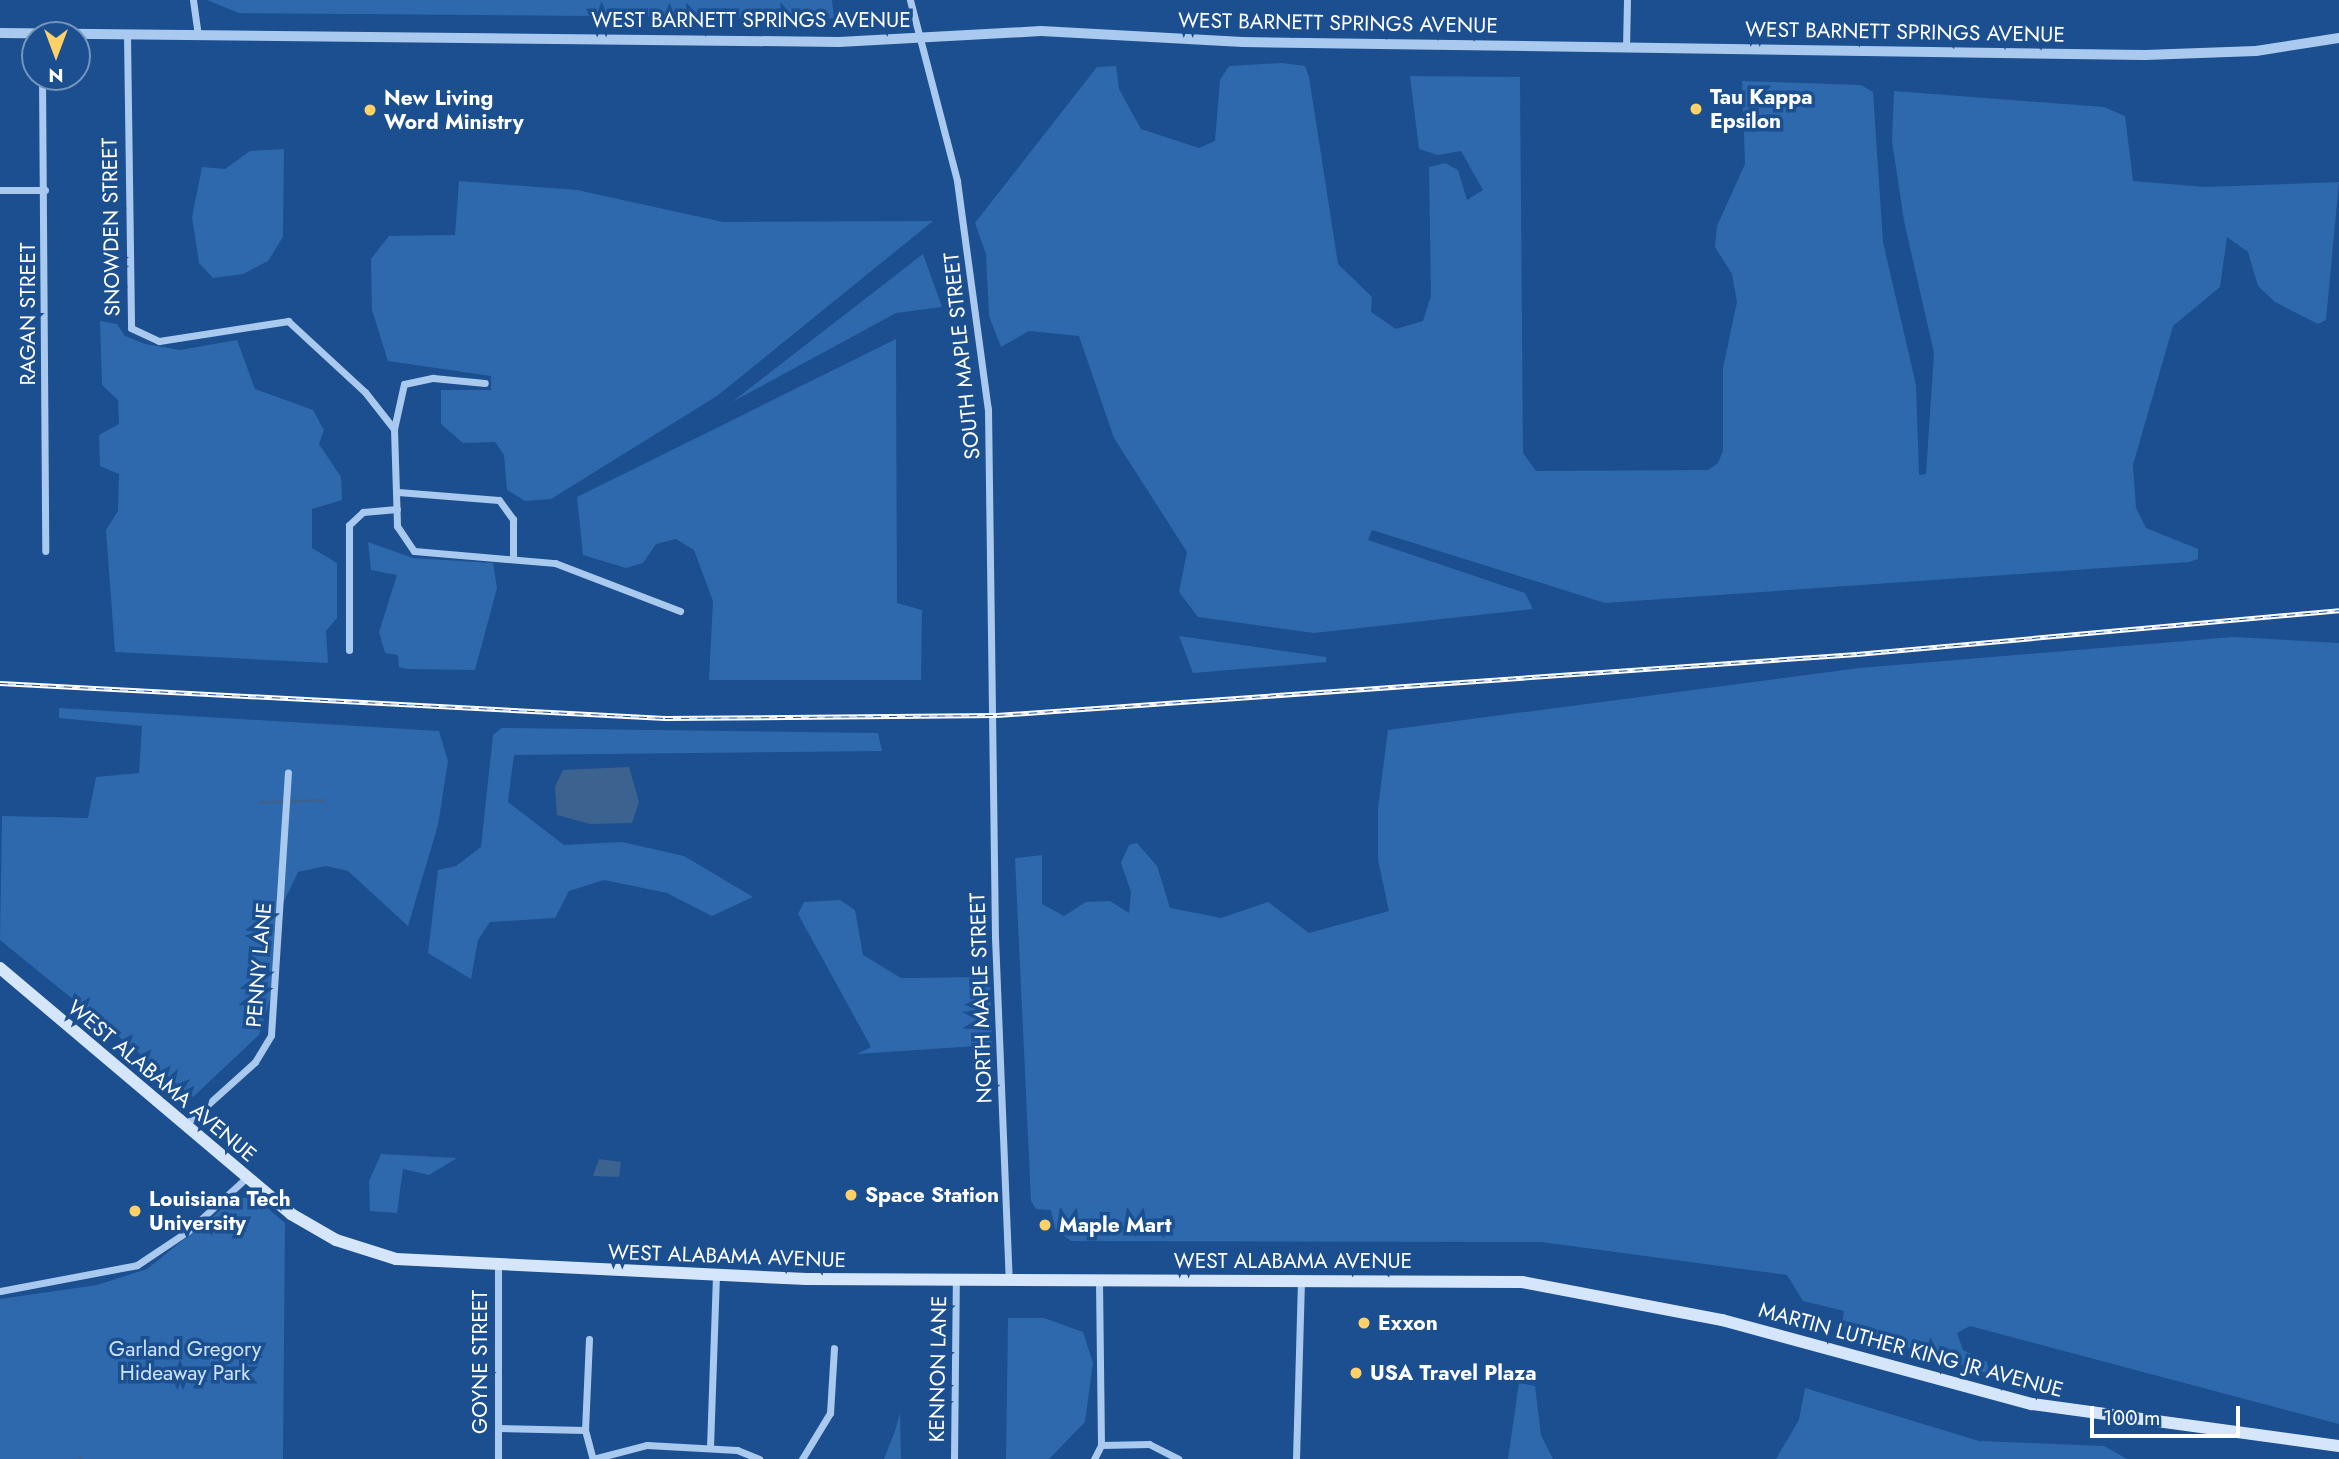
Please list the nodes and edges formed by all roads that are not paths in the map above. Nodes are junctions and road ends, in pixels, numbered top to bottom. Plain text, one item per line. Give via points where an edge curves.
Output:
1 (193, 0) edge
2 (910, 0) edge
3 (1626, 0) edge
4 (0, 33) edge
5 (21, 34) edge
6 (198, 34) junction
7 (91, 35) edge
8 (127, 35) junction
9 (2339, 38) edge
10 (919, 40) junction
11 (1626, 48) junction
12 (42, 91) edge
13 (0, 190) edge
14 (46, 190) junction
15 (485, 383) dead end
16 (394, 429) junction
17 (398, 492) junction
18 (397, 509) junction
19 (46, 551) dead end
20 (513, 556) junction
21 (680, 611) dead end
22 (349, 650) dead end
23 (997, 715) joint
24 (288, 773) dead end
25 (0, 968) edge
26 (185, 1125) junction
27 (246, 1178) junction
28 (498, 1266) junction
29 (716, 1276) junction
30 (1009, 1279) junction
31 (956, 1280) junction
32 (1099, 1280) junction
33 (1301, 1280) junction
34 (1552, 1287) joint
35 (0, 1291) edge
36 (589, 1339) dead end
37 (834, 1349) dead end
38 (498, 1428) junction
39 (585, 1430) junction
40 (1101, 1445) junction
41 (2339, 1446) edge
42 (710, 1447) junction
43 (498, 1459) edge
44 (593, 1459) edge
45 (759, 1459) edge
46 (802, 1459) edge
47 (954, 1459) edge
48 (1094, 1459) edge
49 (1178, 1459) edge
50 (1296, 1459) edge

1 - 6 street
2 - 10 street, SOUTH MAPLE STREET
3 - 11 street
4 - 5 street, WEST BARNETT SPRINGS AVENUE
6 - 8 street, WEST BARNETT SPRINGS AVENUE
6 - 10 street, WEST BARNETT SPRINGS AVENUE
7 - 8 street, WEST BARNETT SPRINGS AVENUE
8 - 16 street, SNOWDEN STREET via 131,328 159,341 288,321 365,392
9 - 11 street, WEST BARNETT SPRINGS AVENUE via 2221,54
10 - 11 street, WEST BARNETT SPRINGS AVENUE via 1041,31 1243,42
10 - 23 street, SOUTH MAPLE STREET via 957,181 976,291 988,409
12 - 14 street, RAGAN STREET
13 - 14 street
14 - 19 street, RAGAN STREET
15 - 16 street via 414,379 404,384
16 - 17 street
17 - 18 street
17 - 20 street via 499,500 513,519
18 - 20 street via 401,539 414,551
18 - 22 street via 363,512 349,525
20 - 21 street via 566,567
23 - 30 street, NORTH MAPLE STREET via 995,937
24 - 26 street, PENNY LANE via 271,1035 255,1062
25 - 26 main road, WEST ALABAMA AVENUE
26 - 27 main road, WEST ALABAMA AVENUE
27 - 28 main road, WEST ALABAMA AVENUE via 306,1224 355,1248 413,1262
27 - 35 street via 188,1231 137,1265
28 - 29 main road, WEST ALABAMA AVENUE
28 - 38 street, GOYNE STREET
29 - 31 main road, WEST ALABAMA AVENUE
29 - 42 street
30 - 31 main road, WEST ALABAMA AVENUE
30 - 32 main road, WEST ALABAMA AVENUE
31 - 47 street, KENNON LANE
32 - 33 main road, WEST ALABAMA AVENUE
32 - 40 street
33 - 34 main road, WEST ALABAMA AVENUE
33 - 50 street
34 - 41 main road, MARTIN LUTHER KING JR AVENUE via 1722,1320 2032,1404
36 - 39 street
37 - 46 street via 830,1413
38 - 39 street
38 - 43 street, GOYNE STREET
39 - 44 street
40 - 48 street
40 - 49 street via 1149,1444
42 - 44 street via 647,1446
42 - 45 street

